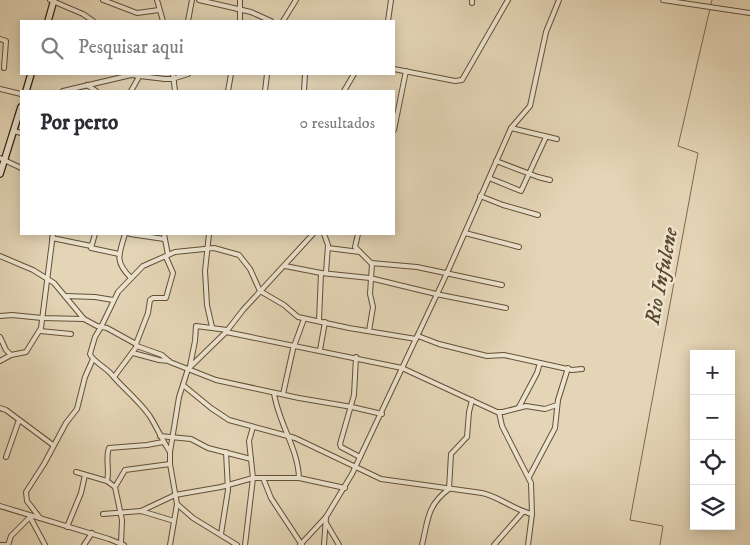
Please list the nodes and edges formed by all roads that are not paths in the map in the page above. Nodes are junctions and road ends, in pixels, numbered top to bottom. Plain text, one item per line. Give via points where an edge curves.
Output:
1 (103, 0) edge
2 (157, 0) edge
3 (192, 0) edge
4 (199, 0) edge
5 (240, 0) edge
6 (296, 0) edge
7 (390, 0) edge
8 (508, 0) edge
9 (559, 0) edge
10 (663, 0) edge
11 (53, 1) edge
12 (239, 9) junction
13 (159, 10) junction
14 (750, 13) edge
15 (48, 20) edge
16 (92, 20) edge
17 (163, 20) edge
18 (188, 20) edge
19 (240, 20) edge
20 (269, 20) edge
21 (284, 20) edge
22 (388, 20) edge
23 (0, 39) edge
24 (4, 68) dead end
25 (395, 69) edge
26 (406, 71) junction
27 (31, 75) edge
28 (140, 75) junction
29 (231, 75) edge
30 (267, 75) edge
31 (305, 75) edge
32 (353, 75) edge
33 (174, 76) edge
34 (87, 85) junction
35 (0, 89) edge
36 (26, 90) edge
37 (67, 90) edge
38 (94, 90) edge
39 (132, 90) edge
40 (175, 90) edge
41 (228, 90) edge
42 (265, 90) edge
43 (304, 90) edge
44 (345, 90) edge
45 (20, 94) edge
46 (20, 110) edge
47 (395, 125) edge
48 (511, 128) junction
49 (14, 131) junction
50 (20, 133) edge
51 (546, 137) junction
52 (557, 139) dead end
53 (2, 159) edge
54 (496, 162) junction
55 (20, 168) edge
56 (0, 174) edge
57 (529, 174) junction
58 (489, 178) junction
59 (550, 180) dead end
60 (480, 196) junction
61 (538, 215) dead end
62 (464, 233) junction
63 (95, 235) edge
64 (125, 235) edge
65 (137, 235) edge
66 (164, 235) edge
67 (209, 235) edge
68 (312, 235) edge
69 (324, 235) edge
70 (358, 235) edge
71 (53, 236) edge
72 (164, 239) junction
73 (91, 246) junction
74 (519, 247) dead end
75 (328, 248) junction
76 (209, 249) junction
77 (360, 252) junction
78 (119, 254) junction
79 (0, 256) edge
80 (167, 256) junction
81 (371, 263) junction
82 (285, 266) junction
83 (321, 273) junction
84 (447, 273) junction
85 (326, 274) junction
86 (46, 278) junction
87 (131, 278) junction
88 (370, 278) junction
89 (502, 285) dead end
90 (260, 291) junction
91 (436, 294) junction
92 (65, 296) junction
93 (113, 300) junction
94 (506, 308) dead end
95 (0, 316) edge
96 (42, 318) junction
97 (84, 319) junction
98 (304, 319) junction
99 (319, 321) junction
100 (325, 322) junction
101 (101, 327) junction
102 (212, 327) junction
103 (40, 331) junction
104 (226, 331) junction
105 (369, 331) junction
106 (71, 334) dead end
107 (417, 337) junction
108 (0, 338) edge
109 (137, 345) junction
110 (295, 345) junction
111 (320, 350) junction
112 (133, 353) junction
113 (11, 355) junction
114 (356, 357) junction
115 (93, 359) junction
116 (0, 361) edge
117 (169, 361) junction
118 (540, 363) junction
119 (189, 367) junction
120 (402, 368) junction
121 (568, 368) junction
122 (582, 369) dead end
123 (114, 377) junction
124 (183, 385) junction
125 (274, 393) junction
126 (283, 394) junction
127 (472, 400) junction
128 (557, 405) junction
129 (352, 407) junction
130 (519, 407) junction
131 (0, 408) edge
132 (499, 412) junction
133 (382, 414) junction
134 (19, 420) junction
135 (253, 427) junction
136 (160, 436) junction
137 (174, 436) junction
138 (289, 437) junction
139 (163, 442) junction
140 (53, 445) junction
141 (170, 452) junction
142 (226, 452) junction
143 (6, 457) dead end
144 (360, 458) junction
145 (251, 459) junction
146 (170, 464) junction
147 (356, 466) junction
148 (76, 472) dead end
149 (85, 474) junction
150 (253, 478) junction
151 (263, 478) junction
152 (298, 478) junction
153 (529, 478) junction
154 (107, 481) junction
155 (228, 485) junction
156 (115, 487) junction
157 (345, 488) junction
158 (449, 489) junction
159 (175, 495) junction
160 (176, 504) junction
161 (0, 506) edge
162 (141, 511) junction
163 (523, 512) junction
164 (121, 513) junction
165 (103, 514) dead end
166 (532, 514) junction
167 (30, 517) junction
168 (326, 517) junction
169 (40, 518) junction
170 (174, 521) junction
171 (326, 523) junction
172 (68, 527) junction
173 (92, 533) junction
174 (221, 534) junction
175 (115, 543) edge
176 (123, 544) edge
177 (301, 544) edge
178 (0, 545) edge
179 (8, 545) edge
180 (44, 545) edge
181 (84, 545) edge
182 (170, 545) edge
183 (237, 545) edge
184 (245, 545) edge
185 (324, 545) edge
186 (339, 545) edge
187 (422, 545) edge
188 (494, 545) edge
189 (528, 545) edge

1 - 13 street via 137,13
2 - 13 street
3 - 18 street
4 - 12 street
5 - 12 street
6 - 21 street
7 - 22 street
8 - 26 street via 462,80
9 - 48 street via 546,32 530,106
10 - 14 street
11 - 15 street
11 - 16 street
12 - 19 street
12 - 20 street
13 - 17 street
23 - 24 street via 6,41
25 - 26 street
26 - 47 street
27 - 36 street
28 - 33 street via 166,79
28 - 34 street
28 - 39 street
29 - 41 street
30 - 42 street
31 - 43 street
32 - 44 street
33 - 40 street
34 - 37 street
34 - 38 street
35 - 45 street
46 - 49 street
48 - 51 street
48 - 54 street
49 - 50 street
49 - 53 street
51 - 52 street
51 - 57 street
53 - 55 street
53 - 56 street
54 - 57 street
54 - 58 street
57 - 58 street via 520,191
57 - 59 street
58 - 60 street
60 - 61 street
60 - 62 street
62 - 74 street
62 - 84 street
63 - 73 street
64 - 78 street
65 - 72 street
66 - 72 street
67 - 76 street
68 - 82 street
69 - 75 street
70 - 77 street via 354,246
71 - 73 street
71 - 86 street
72 - 80 street
73 - 78 street
75 - 77 street
75 - 85 street
76 - 80 street via 181,250
76 - 90 street via 239,255
76 - 102 street via 205,271
77 - 81 street
78 - 87 street via 122,269
79 - 86 street
80 - 87 street via 143,266
80 - 109 street via 173,273 166,298 151,298
81 - 84 street
81 - 88 street
82 - 83 street
82 - 90 street
83 - 85 street
83 - 99 street
84 - 89 street
84 - 91 street
85 - 88 street
86 - 92 street
86 - 96 street
87 - 93 street
88 - 91 street
88 - 105 street via 373,307
90 - 98 street
90 - 104 street
91 - 94 street
91 - 107 street
92 - 93 street
92 - 97 street
93 - 101 street
95 - 96 street
96 - 97 street
96 - 103 street
97 - 101 street
98 - 99 street
98 - 110 street
99 - 100 street
100 - 105 street
100 - 111 street
101 - 109 street
101 - 115 street via 92,344 90,354
102 - 104 street
102 - 119 street via 196,326
103 - 106 street
103 - 113 street via 28,350
104 - 110 street
104 - 119 street
105 - 107 street
107 - 118 street via 487,356 504,355
107 - 120 street
108 - 113 street
109 - 112 street
109 - 117 street
110 - 111 street
110 - 126 street
111 - 114 street
112 - 117 street
112 - 123 street
113 - 116 street
114 - 120 street
114 - 129 street
115 - 123 street
115 - 140 street via 78,409
117 - 119 street
118 - 121 street
118 - 130 street
119 - 124 street
119 - 125 street via 216,380
120 - 127 street
120 - 133 street
121 - 122 street
121 - 128 street
123 - 136 street via 147,413
124 - 135 street via 225,417
124 - 137 street
125 - 126 street
125 - 138 street
126 - 129 street
127 - 132 street
127 - 158 street via 467,437 451,454
128 - 130 street via 545,410
128 - 153 street via 555,428
129 - 133 street
129 - 144 street via 340,446
130 - 132 street
131 - 134 street
132 - 153 street via 502,426
133 - 144 street
134 - 140 street
134 - 143 street
135 - 138 street
135 - 145 street via 249,441
136 - 137 street
136 - 139 street
137 - 141 street
137 - 142 street via 193,439 203,446
138 - 147 street
138 - 152 street via 298,466
139 - 141 street
139 - 154 street via 109,448
140 - 169 street via 26,494
141 - 146 street
142 - 145 street
142 - 155 street
144 - 147 street
145 - 150 street
146 - 156 street via 125,470
146 - 159 street
147 - 157 street
147 - 158 street via 386,481
148 - 149 street
149 - 154 street
149 - 172 street
150 - 151 street
150 - 155 street
150 - 184 street
151 - 152 street
151 - 177 street via 271,498
152 - 157 street
153 - 166 street
154 - 156 street
155 - 159 street
155 - 174 street
156 - 164 street
157 - 168 street
158 - 163 street via 494,496
158 - 187 street via 433,504
159 - 160 street
159 - 162 street
160 - 170 street
160 - 174 street
161 - 167 street
162 - 164 street
162 - 170 street
163 - 166 street
163 - 188 street
164 - 165 street
164 - 176 street
166 - 189 street
167 - 169 street
167 - 179 street via 11,536
167 - 180 street
168 - 171 street
168 - 177 street
169 - 172 street
170 - 182 street
171 - 185 street
171 - 186 street
172 - 173 street
173 - 175 street
173 - 181 street
174 - 183 street
175 - 176 street
178 - 179 street

